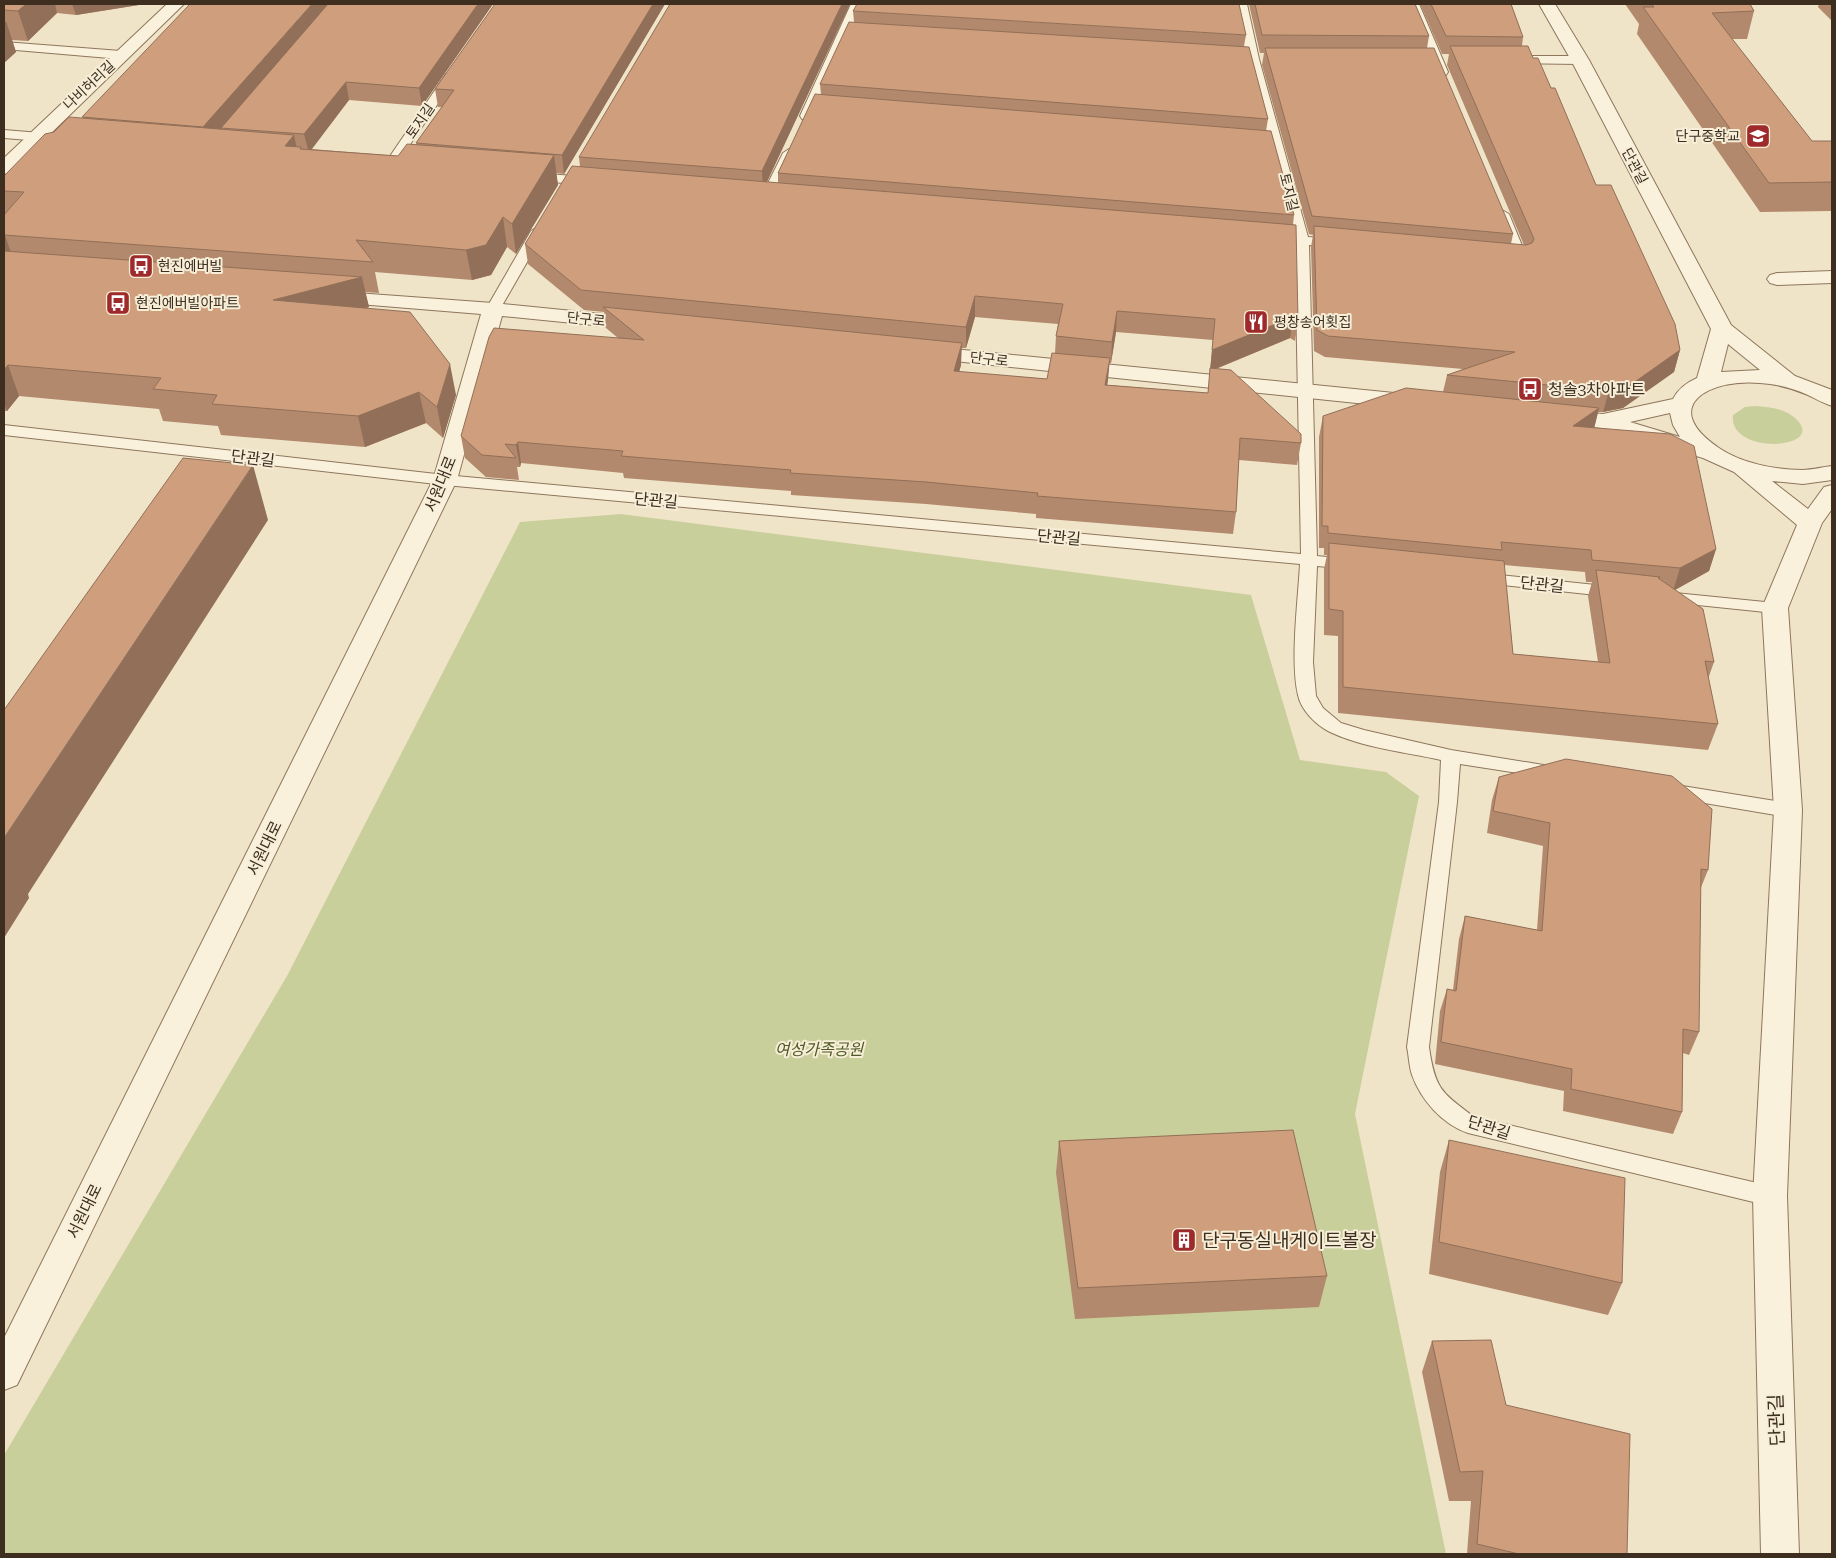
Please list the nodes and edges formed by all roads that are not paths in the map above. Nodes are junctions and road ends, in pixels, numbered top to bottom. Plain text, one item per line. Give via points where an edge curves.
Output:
1 (176, 4) edge
2 (857, 4) edge
3 (1241, 4) edge
4 (1413, 4) edge
5 (1547, 4) edge
6 (4, 45) edge
7 (122, 55) junction
8 (1504, 60) edge
9 (1580, 60) junction
10 (457, 68) edge
11 (1448, 87) edge
12 (4, 134) edge
13 (35, 136) junction
14 (64, 139) edge
15 (410, 166) edge
16 (4, 168) edge
17 (571, 175) junction
18 (519, 176) edge
19 (606, 183) edge
20 (559, 196) edge
21 (768, 197) edge
22 (1498, 205) edge
23 (545, 220) edge
24 (1262, 237) edge
25 (1302, 240) junction
26 (1349, 244) edge
27 (1502, 258) edge
28 (1832, 277) edge
29 (1777, 278) dead end
30 (314, 296) edge
31 (493, 309) junction
32 (661, 326) edge
33 (1722, 329) junction
34 (908, 351) edge
35 (1787, 380) junction
36 (1707, 381) junction
37 (1304, 390) junction
38 (1832, 398) edge
39 (1430, 403) edge
40 (1681, 404) junction
41 (1536, 414) edge
42 (1603, 421) junction
43 (4, 430) edge
44 (1711, 452) junction
45 (1738, 466) junction
46 (1832, 473) edge
47 (445, 480) junction
48 (1832, 492) edge
49 (1810, 523) junction
50 (1308, 560) junction
51 (1368, 566) edge
52 (1467, 576) edge
53 (1626, 593) edge
54 (1646, 595) edge
55 (1775, 608) junction
56 (1451, 756) junction
57 (1576, 776) edge
58 (1653, 789) edge
59 (1788, 810) junction
60 (1770, 1196) junction
61 (4, 1374) edge
62 (1780, 1554) edge

1 - 7 street, 나비허리길
2 - 21 lane via 849,33 816,106 797,135
3 - 25 lane, 토지길 via 1272,143
4 - 11 lane
5 - 9 street, 단관길
6 - 7 lane
7 - 13 street, 나비허리길
8 - 9 lane
9 - 33 street, 단관길
10 - 15 lane, 토지길 via 385,164
12 - 13 lane
13 - 14 lane
13 - 16 street, 나비허리길
17 - 18 lane
17 - 19 lane
17 - 20 lane
22 - 27 lane via 1521,260
23 - 31 lane
24 - 25 lane
25 - 26 lane
25 - 37 lane, 토지길
28 - 29 street
30 - 31 street, 단구로
31 - 32 street, 단구로
31 - 47 street, 서원대로
33 - 35 street
33 - 36 street
34 - 37 street, 단구로
35 - 36 street via 1758,375
35 - 38 street
36 - 40 street via 1690,391
37 - 39 street, 단구로
37 - 50 lane, 토지길
40 - 42 street
40 - 44 street via 1682,420 1691,436
41 - 42 street
42 - 44 street
43 - 47 lane, 단관길
44 - 45 street
45 - 46 street via 1803,477
45 - 49 street
47 - 50 lane, 단관길
47 - 61 street, 서원대로
48 - 49 street, 단관길
49 - 55 street, 단관길
50 - 51 lane, 단관길
50 - 56 lane via 1304,662 1307,696 1316,712 1336,727 1361,736
52 - 53 lane, 단관길
54 - 55 lane
55 - 59 street, 단관길
56 - 57 lane
56 - 60 lane, 단관길 via 1418,1047 1422,1074 1437,1101 1468,1124
58 - 59 lane
59 - 60 street, 단관길
60 - 62 street, 단관길

